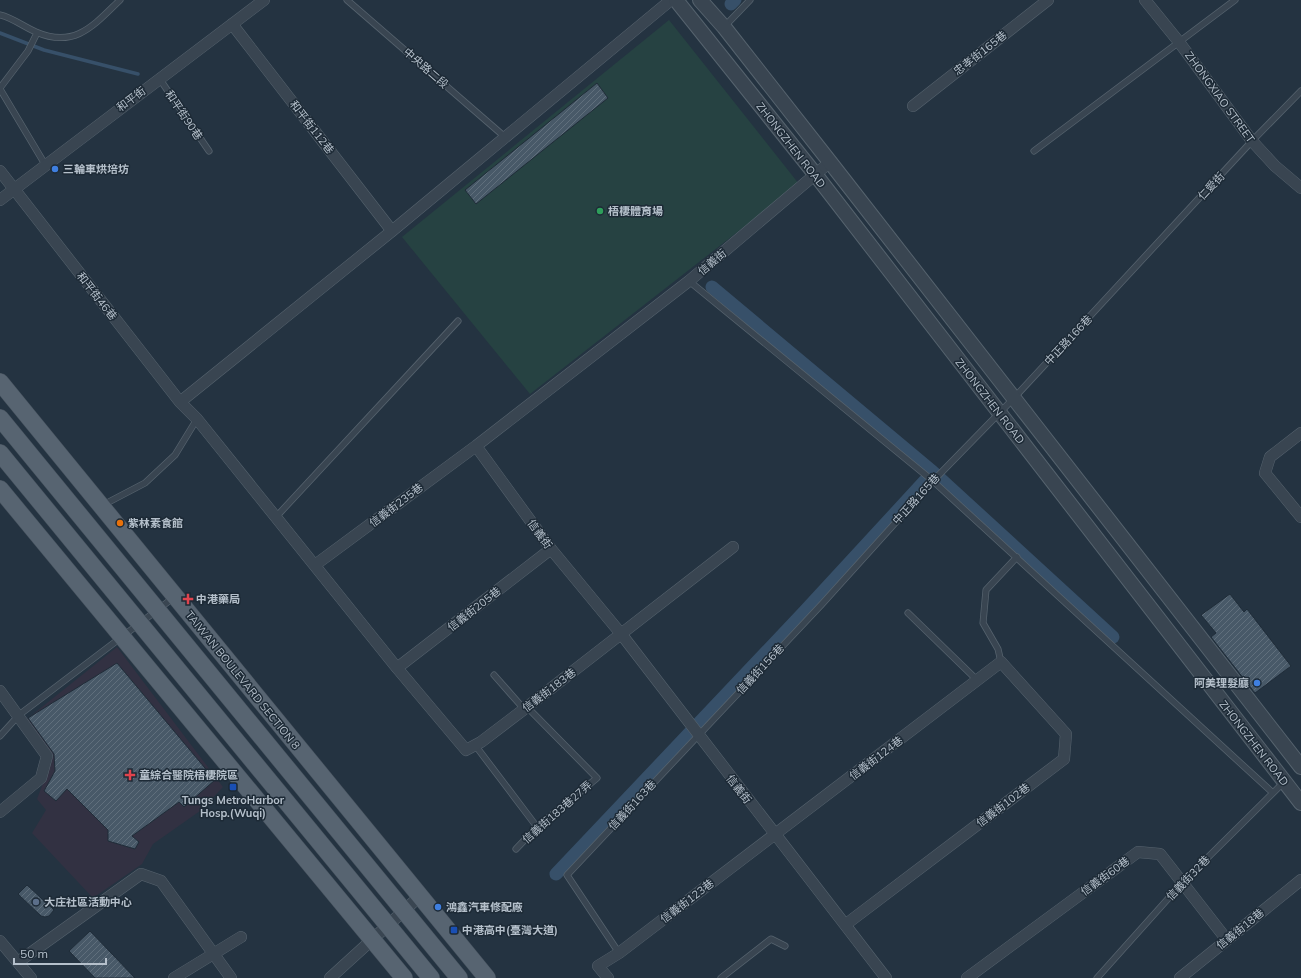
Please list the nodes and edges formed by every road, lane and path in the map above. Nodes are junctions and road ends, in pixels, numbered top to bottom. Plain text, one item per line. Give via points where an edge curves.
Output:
1 (120, 0) edge
2 (264, 0) edge
3 (347, 0) edge
4 (671, 0) edge
5 (676, 0) edge
6 (700, 0) edge
7 (750, 0) edge
8 (1048, 0) edge
9 (1145, 0) edge
10 (1236, 0) edge
11 (0, 16) edge
12 (232, 24) junction
13 (724, 27) junction
14 (37, 33) junction
15 (1179, 42) junction
16 (159, 78) junction
17 (0, 89) edge
18 (1301, 91) edge
19 (913, 106) dead end
20 (505, 137) junction
21 (1252, 142) junction
22 (209, 151) dead end
23 (1034, 151) dead end
24 (830, 162) junction
25 (46, 166) junction
26 (0, 171) edge
27 (815, 174) junction
28 (1301, 188) edge
29 (14, 191) junction
30 (0, 200) edge
31 (392, 231) junction
32 (689, 281) junction
33 (1122, 282) joint
34 (458, 321) dead end
35 (0, 382) edge
36 (1014, 398) junction
37 (180, 402) junction
38 (999, 413) junction
39 (0, 418) edge
40 (197, 419) junction
41 (1301, 434) edge
42 (476, 446) junction
43 (0, 453) edge
44 (933, 481) junction
45 (0, 488) edge
46 (101, 506) junction
47 (276, 517) junction
48 (1301, 517) edge
49 (733, 547) dead end
50 (551, 549) junction
51 (1016, 557) junction
52 (315, 565) junction
53 (175, 596) junction
54 (822, 604) joint
55 (157, 610) junction
56 (908, 614) dead end
57 (140, 623) junction
58 (622, 635) junction
59 (122, 636) junction
60 (1001, 662) junction
61 (397, 668) junction
62 (494, 675) dead end
63 (977, 680) junction
64 (0, 691) edge
65 (525, 708) junction
66 (19, 715) junction
67 (698, 735) junction
68 (0, 736) edge
69 (475, 745) junction
70 (1299, 762) edge
71 (1284, 782) junction
72 (1273, 793) junction
73 (1301, 804) edge
74 (0, 812) edge
75 (537, 827) junction
76 (774, 835) junction
77 (516, 849) dead end
78 (1301, 880) edge
79 (1183, 882) junction
80 (420, 896) junction
81 (404, 910) junction
82 (388, 924) junction
83 (845, 925) junction
84 (241, 937) dead end
85 (372, 939) junction
86 (1227, 940) junction
87 (0, 941) edge
88 (785, 946) dead end
89 (619, 953) junction
90 (214, 954) junction
91 (18, 962) junction
92 (31, 978) edge
93 (174, 978) edge
94 (231, 978) edge
95 (330, 978) edge
96 (404, 978) edge
97 (431, 978) edge
98 (459, 978) edge
99 (487, 978) edge
100 (608, 978) edge
101 (721, 978) edge
102 (886, 978) edge
103 (967, 978) edge
104 (1097, 978) edge
105 (1180, 978) edge

1 - 14 lane via 88,30 66,39
2 - 12 street, 和平街
3 - 20 lane, 中央路二段
4 - 20 street
5 - 27 street, ZHONGZHEN ROAD
6 - 13 street, ZHONGZHEN ROAD
7 - 13 lane
8 - 19 street, 忠孝街165巷
9 - 15 street, ZHONGXIAO STREET
10 - 15 lane
11 - 14 lane
12 - 16 street, 和平街
12 - 31 street, 和平街112巷
13 - 24 street, ZHONGZHEN ROAD
14 - 17 lane via 28,52
15 - 21 street, ZHONGXIAO STREET
15 - 23 lane
16 - 22 lane, 和平街90巷
16 - 25 street, 和平街
17 - 25 lane
18 - 21 lane, 仁愛街
20 - 31 street
21 - 28 street, ZHONGXIAO STREET
21 - 33 lane, 仁愛街
24 - 27 street, 信義街
24 - 36 street, ZHONGZHEN ROAD
25 - 29 street, 和平街
26 - 29 street, 和平街46巷
27 - 32 street, 信義街
27 - 38 street, ZHONGZHEN ROAD
29 - 30 street, 和平街
29 - 37 street, 和平街46巷
31 - 37 street
32 - 42 street, 信義街
32 - 44 lane
33 - 36 lane, 中正路166巷
34 - 47 lane
35 - 46 main road, TAIWAN BOULEVARD SECTION 8
36 - 38 lane, 中正路165巷
36 - 70 street, ZHONGZHEN ROAD
37 - 40 street, 和平街46巷
38 - 44 lane, 中正路165巷
38 - 71 street, ZHONGZHEN ROAD
39 - 55 main road, TAIWAN BOULEVARD SECTION 8
40 - 46 lane via 175,455 145,483
40 - 47 street, 和平街46巷
41 - 48 street via 1270,457 1265,473
42 - 50 street, 信義街
42 - 52 street, 信義街235巷
43 - 57 main road
44 - 51 lane
44 - 54 lane, 中正路165巷
45 - 59 main road
46 - 53 main road, TAIWAN BOULEVARD SECTION 8
47 - 52 street, 和平街46巷
49 - 58 street, 信義街183巷
50 - 58 street, 信義街
50 - 61 street, 信義街205巷
51 - 60 lane via 986,590 983,623 998,649
51 - 72 lane
52 - 61 street, 和平街46巷
53 - 55 lane
53 - 80 main road, TAIWAN BOULEVARD SECTION 8
54 - 67 lane, 信義街156巷
55 - 57 lane
55 - 81 main road, TAIWAN BOULEVARD SECTION 8
56 - 63 lane
57 - 59 lane
57 - 82 main road
58 - 65 street, 信義街183巷
58 - 67 street, 信義街
59 - 66 lane
59 - 85 main road
60 - 63 street, 信義街124巷
60 - 83 street, 信義街102巷 via 1066,734 1064,759
61 - 69 street via 466,750
62 - 65 lane
63 - 76 street, 信義街124巷
64 - 66 street
65 - 69 street, 信義街183巷
65 - 75 lane, 信義街183巷27弄 via 597,778
66 - 68 lane
66 - 74 street via 47,756 40,778
67 - 76 street, 信義街
67 - 89 lane, 信義街163巷 via 567,875
69 - 75 lane
71 - 72 lane, 信義街32巷
71 - 73 street, ZHONGZHEN ROAD
72 - 79 lane, 信義街32巷
75 - 77 lane, 信義街183巷27弄
76 - 83 street, 信義街
76 - 89 street, 信義街123巷
78 - 86 street, 信義街18巷
79 - 86 street, 信義街60巷
79 - 103 street, 信義街60巷 via 1160,854 1138,852
79 - 104 lane, 信義街32巷
80 - 81 street
80 - 99 main road, TAIWAN BOULEVARD SECTION 8
81 - 82 street
81 - 98 main road, TAIWAN BOULEVARD SECTION 8
82 - 85 street
82 - 97 main road
83 - 102 street, 信義街
84 - 90 street
85 - 95 street
85 - 96 main road
86 - 105 street, 信義街18巷
87 - 91 street
88 - 101 lane via 771,939
89 - 100 street, 信義街123巷 via 598,966
90 - 91 street via 161,881 141,874
90 - 93 street
90 - 94 street
91 - 92 street

